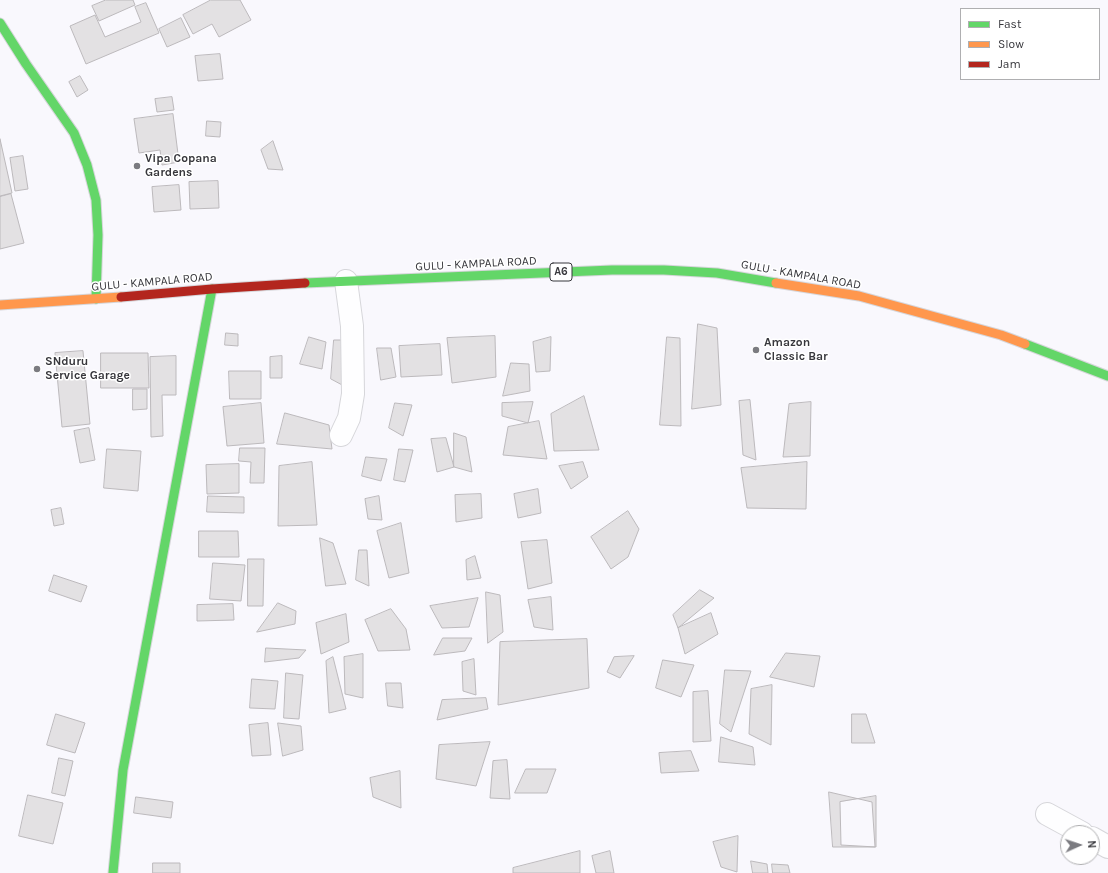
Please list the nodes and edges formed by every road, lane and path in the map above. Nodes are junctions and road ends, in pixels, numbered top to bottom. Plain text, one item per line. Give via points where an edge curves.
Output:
1 (0, 23) edge
2 (346, 281) junction
3 (212, 289) junction
4 (96, 299) junction
5 (0, 305) edge
6 (1108, 376) edge
7 (342, 435) dead end
8 (1047, 814) dead end
9 (1067, 825) edge
10 (113, 873) edge

1 - 4 main road via 74,134 87,165 96,200
2 - 3 main road, GULU - KAMPALA ROAD / A6
2 - 6 main road, GULU - KAMPALA ROAD / A6 via 612,270 717,273 859,296 1001,335
2 - 7 street via 352,326 353,394 349,418
3 - 4 main road, GULU - KAMPALA ROAD / A6
3 - 10 main road via 123,770
4 - 5 main road, GULU - KAMPALA ROAD / A6
8 - 9 street

